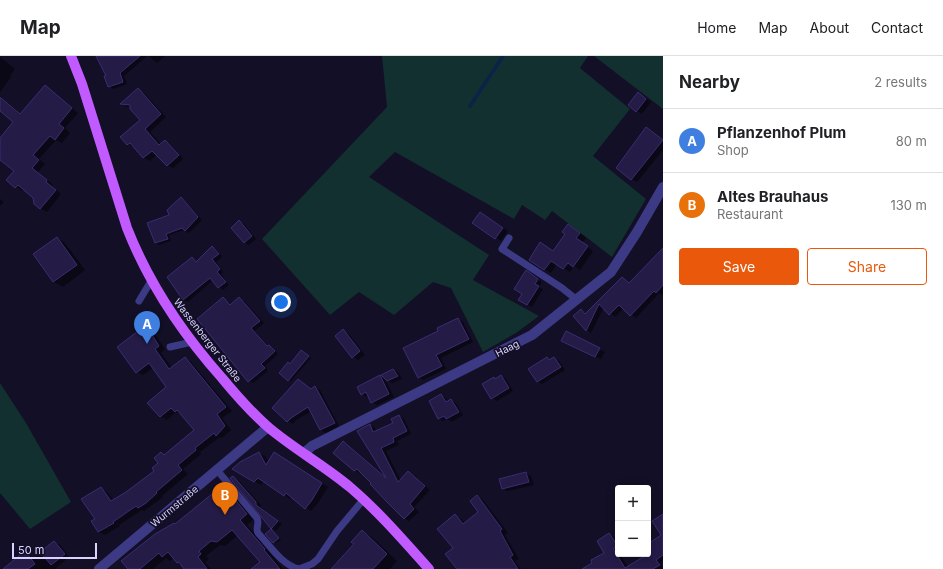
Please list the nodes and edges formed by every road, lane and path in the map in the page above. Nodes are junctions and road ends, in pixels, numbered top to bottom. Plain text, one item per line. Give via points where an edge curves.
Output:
1 (71, 56) edge
2 (663, 187) edge
3 (509, 238) dead end
4 (151, 281) junction
5 (577, 300) junction
6 (139, 301) dead end
7 (192, 342) junction
8 (170, 347) dead end
9 (268, 427) junction
10 (304, 453) junction
11 (217, 470) junction
12 (364, 500) junction
13 (99, 569) edge
14 (299, 569) edge
15 (428, 569) edge

1 - 4 main road, Wassenberger Straße via 85,91 127,228
2 - 5 street, Haag via 610,272
3 - 5 lane via 502,249
4 - 6 lane
4 - 7 main road, Wassenberger Straße
5 - 10 street, Haag via 532,335 312,446
7 - 8 lane
7 - 9 main road, Wassenberger Straße via 235,394
9 - 10 main road, Wassenberger Straße
9 - 11 street, Wurmstraße
10 - 12 main road, Wassenberger Straße
11 - 13 street, Wurmstraße
11 - 14 lane via 257,518 258,533 282,560
12 - 14 lane via 337,531 318,559
12 - 15 main road, Wassenberger Straße

